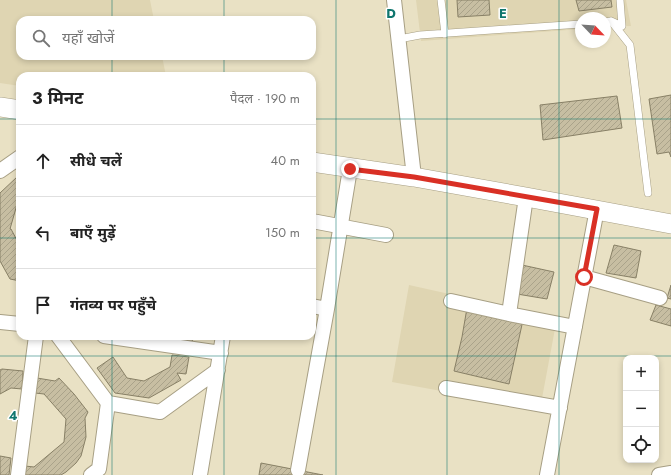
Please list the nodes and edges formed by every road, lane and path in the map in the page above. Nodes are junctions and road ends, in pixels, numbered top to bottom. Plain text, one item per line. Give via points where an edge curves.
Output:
1 (394, 0) edge
2 (441, 0) edge
3 (620, 0) edge
4 (611, 23) edge
5 (575, 24) edge
6 (611, 25) edge
7 (445, 34) junction
8 (398, 39) junction
9 (0, 107) edge
10 (16, 109) edge
11 (16, 160) edge
12 (316, 163) edge
13 (350, 169) junction
14 (0, 171) edge
15 (414, 177) junction
16 (648, 193) dead end
17 (526, 196) junction
18 (597, 209) junction
19 (316, 222) edge
20 (671, 224) edge
21 (340, 227) junction
22 (386, 235) dead end
23 (584, 277) junction
24 (660, 298) dead end
25 (451, 301) dead end
26 (316, 307) edge
27 (327, 309) junction
28 (509, 314) junction
29 (0, 322) edge
30 (16, 324) edge
31 (575, 327) junction
32 (35, 340) edge
33 (61, 340) edge
34 (131, 340) edge
35 (222, 340) edge
36 (220, 353) junction
37 (218, 370) junction
38 (446, 388) dead end
39 (108, 403) junction
40 (560, 408) junction
41 (298, 470) dead end
42 (671, 473) edge
43 (18, 475) edge
44 (91, 475) edge
45 (200, 475) edge
46 (547, 475) edge
47 (659, 475) edge

1 - 8 street
2 - 7 lane
3 - 4 lane via 622,26
5 - 7 lane
6 - 16 lane via 630,45
7 - 8 lane
8 - 15 street
9 - 10 street
11 - 14 street
12 - 13 street
13 - 15 street
13 - 21 street
15 - 17 street
17 - 18 street
17 - 28 street
18 - 20 street
18 - 23 street
19 - 21 street
21 - 22 street
21 - 27 street
23 - 24 street
23 - 31 street
25 - 28 street
26 - 27 street
27 - 41 street
28 - 31 street
29 - 30 street
31 - 40 street
32 - 43 street
33 - 39 street
34 - 36 street
35 - 36 street
36 - 37 street
37 - 39 street via 160,412
37 - 45 street
38 - 40 street
39 - 44 street via 99,469
40 - 46 street
42 - 47 street

